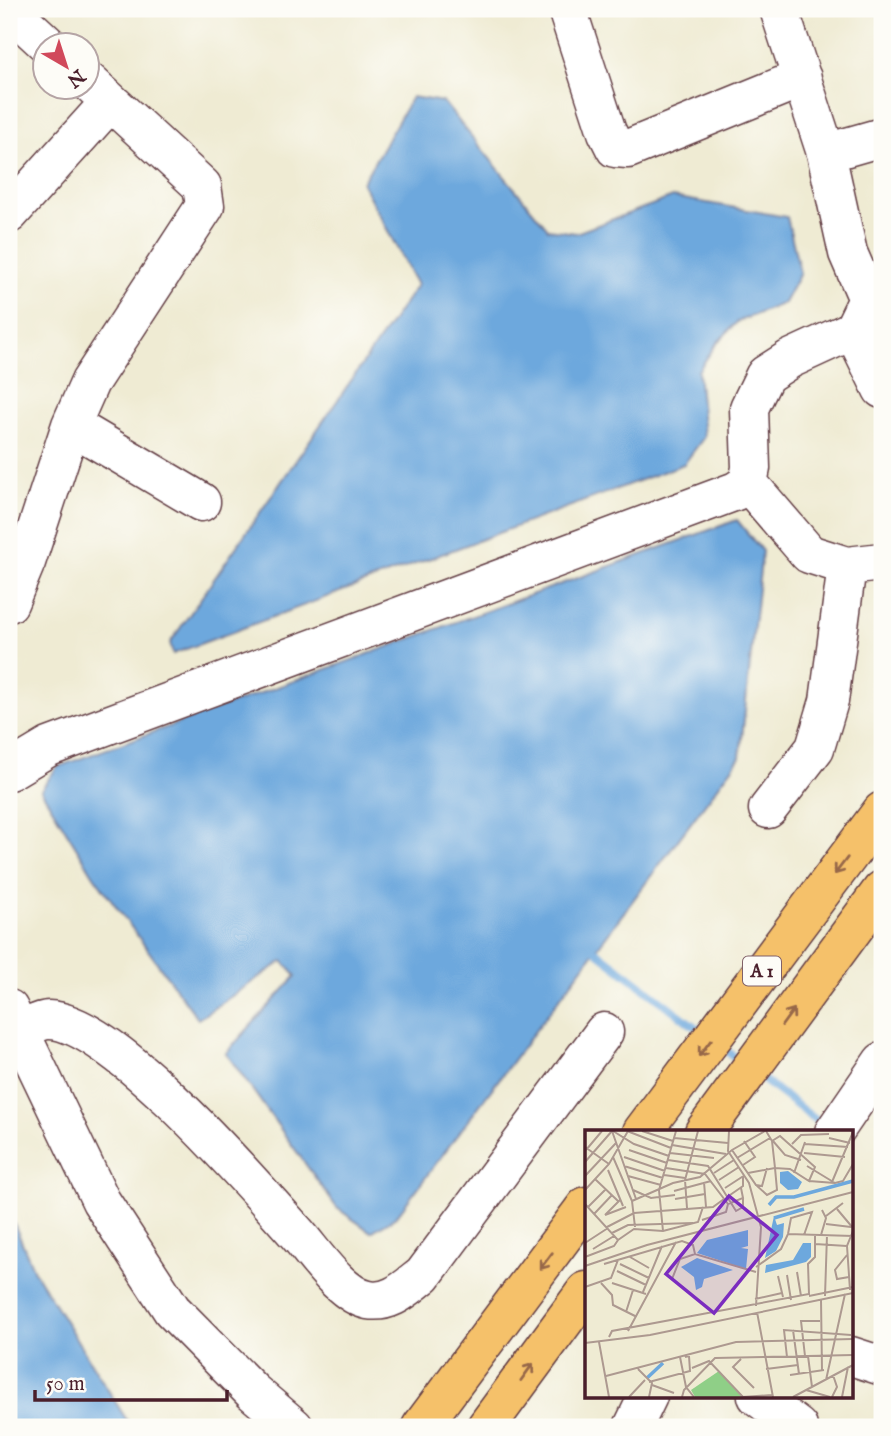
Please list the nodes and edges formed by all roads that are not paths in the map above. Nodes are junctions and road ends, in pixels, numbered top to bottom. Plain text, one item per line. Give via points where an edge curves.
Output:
1 (9, 9) edge
2 (567, 9) edge
3 (779, 9) edge
4 (34, 32) edge
5 (802, 78) junction
6 (102, 95) edge
7 (92, 102) edge
8 (882, 137) edge
9 (826, 153) junction
10 (9, 214) edge
11 (868, 308) edge
12 (882, 389) edge
13 (71, 425) junction
14 (748, 483) junction
15 (201, 502) dead end
16 (865, 564) edge
17 (9, 603) edge
18 (9, 771) edge
19 (768, 809) dead end
20 (882, 811) edge
21 (882, 890) edge
22 (14, 1020) edge
23 (604, 1032) dead end
24 (882, 1062) edge
25 (643, 1130) edge
26 (705, 1130) edge
27 (835, 1130) edge
28 (585, 1207) edge
29 (585, 1292) edge
30 (852, 1356) edge
31 (882, 1366) edge
32 (647, 1398) edge
33 (293, 1427) edge
34 (421, 1427) edge
35 (486, 1427) edge
36 (633, 1427) edge

1 - 4 street
2 - 5 street via 615,148 628,149
3 - 5 street
5 - 9 street
6 - 13 street via 202,186 205,206 90,382
7 - 10 street
8 - 9 street
9 - 11 street via 848,253
11 - 12 street
11 - 14 street via 765,375 748,408
13 - 15 street
13 - 17 street
14 - 16 street via 809,554
14 - 18 street via 49,747
16 - 19 street via 815,748
20 -> 25 highway, A 1
26 -> 21 highway, A 1
22 - 23 street via 48,1020 72,1027 118,1052 181,1110 345,1289 366,1300 387,1301 424,1275
22 - 33 street via 101,1201 172,1310
24 - 27 street
28 -> 34 highway
35 -> 29 highway
30 - 31 street
32 - 36 street

